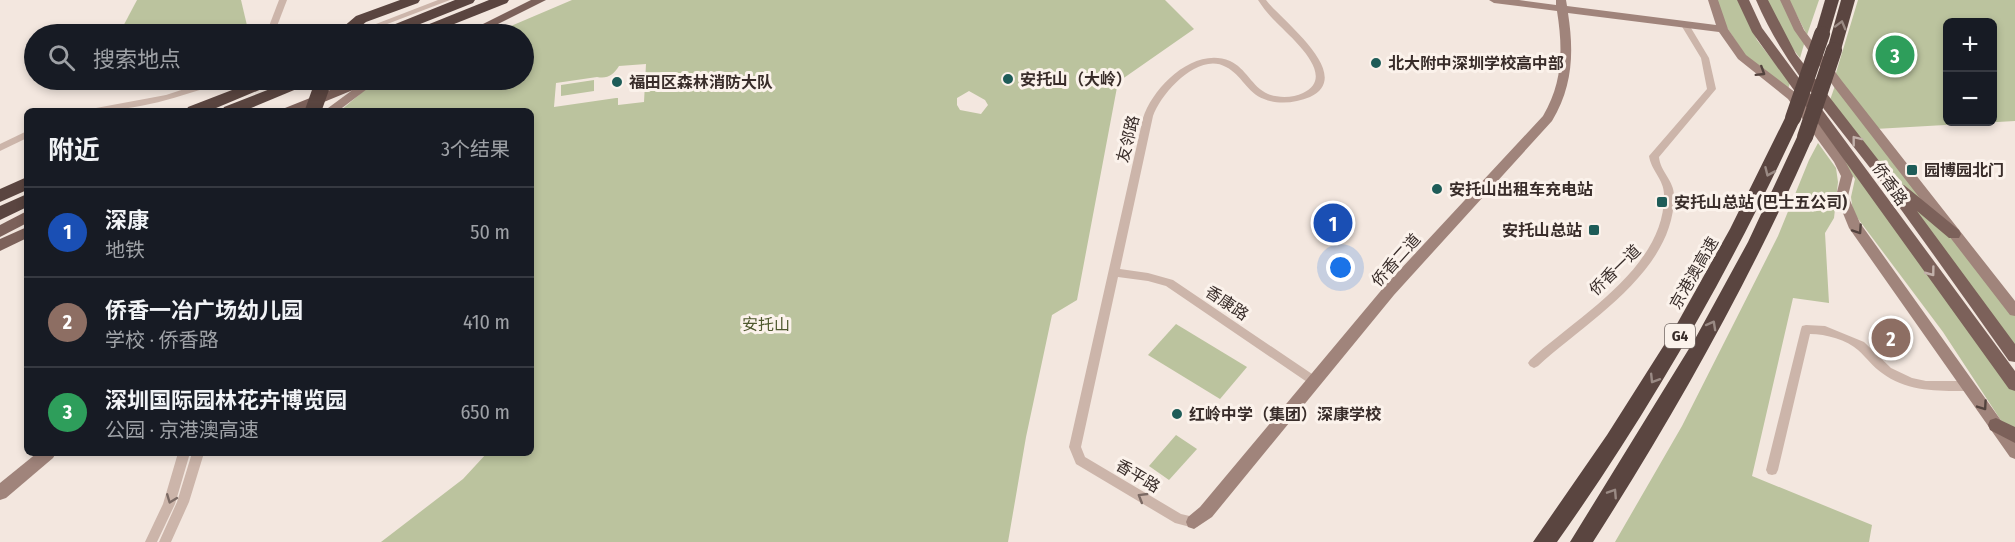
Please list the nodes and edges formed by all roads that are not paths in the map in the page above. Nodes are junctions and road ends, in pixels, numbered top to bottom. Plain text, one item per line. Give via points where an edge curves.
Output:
1 (283, 0) edge
2 (413, 0) edge
3 (446, 0) edge
4 (468, 0) edge
5 (502, 0) edge
6 (540, 0) edge
7 (1262, 0) edge
8 (1494, 0) edge
9 (1713, 0) edge
10 (1743, 0) edge
11 (1762, 0) edge
12 (1785, 0) edge
13 (1832, 0) edge
14 (1848, 0) edge
15 (1562, 5) edge
16 (274, 24) edge
17 (355, 24) edge
18 (381, 24) edge
19 (407, 24) edge
20 (442, 24) edge
21 (490, 24) edge
22 (1685, 25) junction
23 (1723, 29) junction
24 (191, 90) edge
25 (246, 90) edge
26 (281, 90) edge
27 (291, 90) edge
28 (320, 90) edge
29 (341, 90) edge
30 (359, 90) edge
31 (112, 108) edge
32 (201, 108) edge
33 (237, 108) edge
34 (248, 108) edge
35 (297, 108) edge
36 (314, 108) edge
37 (334, 108) edge
38 (24, 136) edge
39 (0, 148) edge
40 (1880, 172) junction
41 (24, 184) edge
42 (0, 196) edge
43 (24, 202) edge
44 (0, 214) edge
45 (24, 218) edge
46 (0, 232) edge
47 (24, 234) edge
48 (1954, 234) junction
49 (0, 246) edge
50 (1113, 272) junction
51 (2015, 311) edge
52 (2015, 356) edge
53 (1534, 363) dead end
54 (1314, 381) junction
55 (2015, 384) edge
56 (1968, 386) junction
57 (1996, 425) junction
58 (2015, 436) edge
59 (1075, 447) joint
60 (2015, 452) edge
61 (44, 456) edge
62 (183, 456) edge
63 (197, 456) edge
64 (1772, 470) dead end
65 (0, 493) edge
66 (1194, 522) joint
67 (152, 542) edge
68 (165, 542) edge
69 (1544, 542) edge
70 (1581, 542) edge

1 - 16 street
2 - 17 highway
3 - 18 street
4 - 19 highway
5 - 20 highway
6 - 21 main road
7 - 50 street, 友邻路 via 1317,63 1321,73 1317,87 1294,100 1269,98 1249,87 1230,65 1208,60 1167,86 1149,114
8 - 15 street
9 - 23 street
10 -> 55 main road, 侨香路 via 1755,29
40 -> 11 main road, 侨香路 via 1792,57 1768,19
12 - 48 street via 1799,30 1838,84
13 -> 69 highway, 京港澳高速 / G4, bridge via 1793,118 1756,199 1693,315 1633,412
70 -> 14 highway, G4, bridge via 1690,365 1756,243 1805,137
15 - 22 street
15 - 54 street, 侨香二道 via 1568,66 1558,103 1389,291
22 - 23 street
22 - 53 street, 侨香一道 via 1705,58 1712,88 1654,156 1669,192 1661,240 1644,266
23 -> 56 street via 1748,62 1792,96 1834,153 1847,176 1842,196 1854,225
24 - 31 street
25 - 32 highway
26 - 33 highway
27 - 34 main road
28 - 36 highway, bridge
29 - 35 main road
30 - 37 street
38 - 39 street
40 - 48 main road
40 - 52 main road, 侨香路
41 - 42 highway
43 - 44 highway
45 - 46 main road
47 - 49 main road
48 - 51 street
50 - 54 street, 香康路 via 1169,284
50 - 59 street, 友邻路
54 - 66 street, 侨香二道
56 -> 57 street
56 - 64 street via 1910,382 1887,371 1860,345 1825,330 1806,329
57 - 58 main road
57 - 60 street
66 -> 59 street, 香平路 via 1179,519 1080,460
61 - 65 street
62 -> 67 street via 169,504
63 - 68 street

